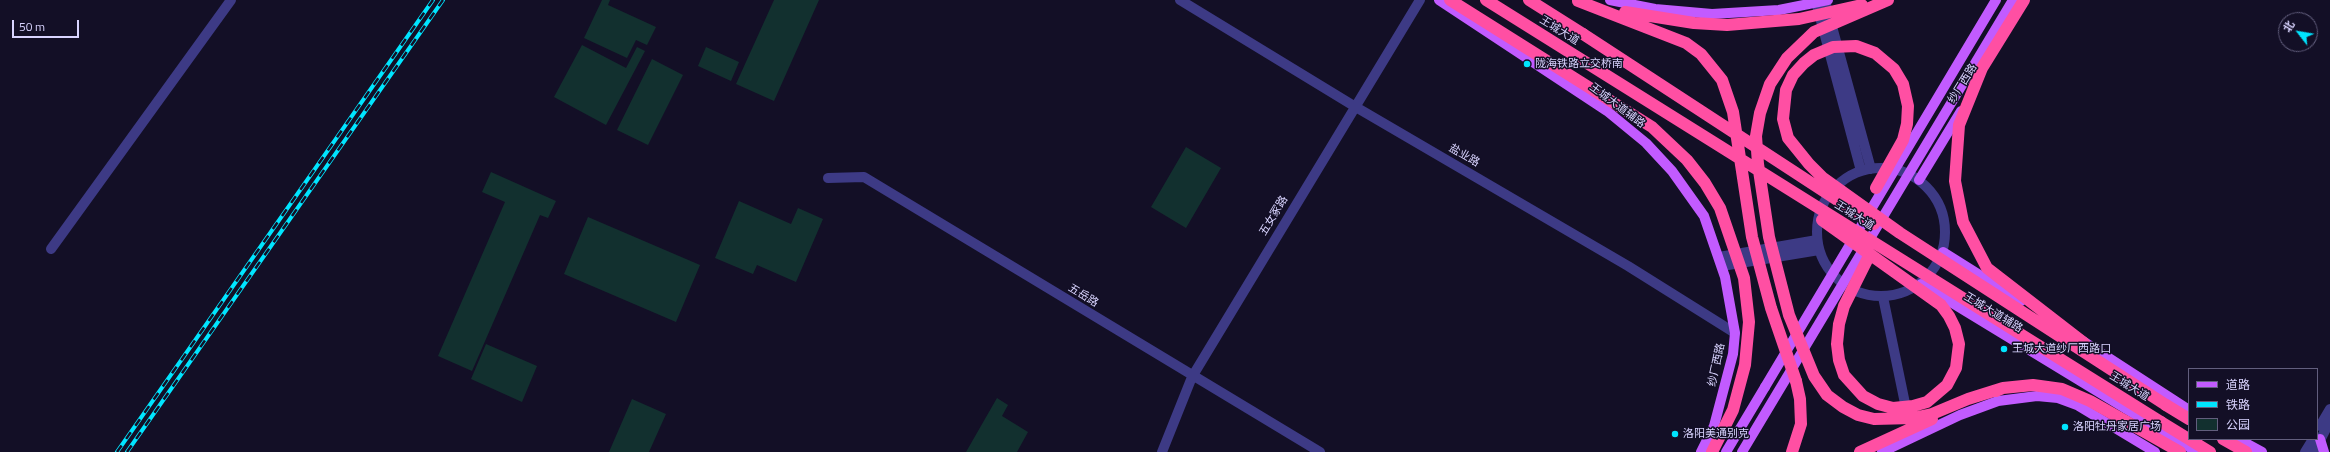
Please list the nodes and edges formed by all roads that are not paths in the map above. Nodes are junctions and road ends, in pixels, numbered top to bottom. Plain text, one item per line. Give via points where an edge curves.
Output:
1 (230, 0) edge
2 (1180, 0) edge
3 (1420, 0) edge
4 (1439, 0) edge
5 (1450, 0) edge
6 (1486, 0) edge
7 (1529, 0) edge
8 (1610, 0) edge
9 (1879, 0) edge
10 (1888, 0) edge
11 (1996, 0) edge
12 (2013, 0) edge
13 (2024, 0) edge
14 (2028, 0) edge
15 (1576, 1) edge
16 (1823, 1) edge
17 (1957, 94) junction
18 (1354, 106) junction
19 (1866, 170) junction
20 (828, 178) dead end
21 (1919, 180) junction
22 (1781, 186) junction
23 (1876, 188) joint
24 (1818, 245) junction
25 (51, 249) dead end
26 (1943, 252) junction
27 (1869, 256) joint
28 (1720, 262) junction
29 (1921, 284) junction
30 (1883, 297) junction
31 (1808, 316) junction
32 (1735, 333) junction
33 (1192, 376) junction
34 (2003, 388) junction
35 (2166, 406) junction
36 (2188, 409) edge
37 (2330, 409) edge
38 (2188, 418) edge
39 (2330, 421) edge
40 (2318, 435) edge
41 (2318, 436) edge
42 (1912, 437) junction
43 (2188, 438) edge
44 (2318, 439) edge
45 (2191, 440) edge
46 (2225, 440) edge
47 (2240, 440) edge
48 (2315, 440) edge
49 (2316, 440) edge
50 (1162, 452) edge
51 (1320, 452) edge
52 (1701, 452) edge
53 (1712, 452) edge
54 (1726, 452) edge
55 (1742, 452) edge
56 (1792, 452) edge
57 (1860, 452) edge
58 (1882, 452) edge
59 (2155, 452) edge
60 (2180, 452) edge
61 (2197, 452) edge
62 (2210, 452) edge
63 (2246, 452) edge
64 (2262, 452) edge
65 (2306, 452) edge
66 (2314, 452) edge
67 (2324, 452) edge

1 - 25 street
2 - 18 street, 盐业路
3 - 18 street, 五女冢路
4 - 28 main road, 王城大道辅路 via 1607,111 1646,143 1672,172 1704,216
5 - 53 highway, bridge via 1652,127 1687,160 1712,196 1731,237 1744,278 1749,322 1745,365 1733,410
6 - 22 highway, 王城大道, bridge
7 - 35 highway, 王城大道, bridge via 1870,222
8 - 16 main road via 1655,9 1712,14 1779,10
9 - 15 highway, bridge via 1799,19 1727,25 1636,15
10 - 34 highway, bridge via 1814,32 1787,58 1770,84 1760,113 1756,136 1758,164 1769,237 1789,315 1814,376 1827,395 1858,415 1874,419 1913,418 1932,414
11 - 31 main road, bridge
12 - 17 main road, bridge
13 - 35 highway, bridge via 1982,68 1959,125 1954,181 1963,222 1987,268 2001,282
14 - 21 main road, 纱厂西路
15 - 56 highway, bridge via 1686,43 1701,54 1722,80 1733,112 1753,244 1800,399 1801,424
16 - 19 street
17 - 27 main road, bridge
17 - 55 main road, bridge
18 - 32 street, 盐业路 via 1628,266
18 - 33 street, 五女冢路
19 - 21 street via 1893,169
19 - 24 street via 1842,182 1827,198 1818,218
20 - 33 street, 五岳路 via 864,177
21 - 26 street via 1934,194 1943,212 1946,232
22 - 27 highway, bridge via 1841,234 1941,305 1949,316 1955,328 1958,344 1956,368 1947,385 1927,402 1893,408 1878,404 1863,396 1844,375 1837,344 1839,324 1844,306
22 - 43 highway, 王城大道, bridge
23 - 31 main road, bridge
23 - 35 highway, bridge via 1903,140 1908,106 1903,84 1894,69 1875,53 1856,46 1834,47 1814,55 1804,63 1793,75 1786,90 1783,119 1788,138 1808,164 1823,178 1900,233
24 - 28 street
24 - 30 street via 1826,266 1837,279 1850,289 1866,295
26 - 29 street via 1934,269
26 - 36 main road
28 - 32 main road, 纱厂西路
29 - 30 street via 1903,293
29 - 61 main road, 王城大道辅路
30 - 42 street
31 - 54 main road, bridge
32 - 52 main road, 纱厂西路 via 1733,354 1714,426
33 - 50 street, 五女冢路
33 - 51 street, 五岳路
34 - 57 highway, bridge
34 - 60 highway, bridge via 2033,385 2062,389 2090,401
35 - 38 highway, 王城大道
37 - 40 street
39 - 41 street
42 - 58 main road
42 - 59 main road via 1998,401 2037,396 2058,398 2077,405
44 - 67 main road
45 - 62 highway, 王城大道, bridge
46 - 63 highway
47 - 64 main road
48 - 65 street
49 - 66 street

